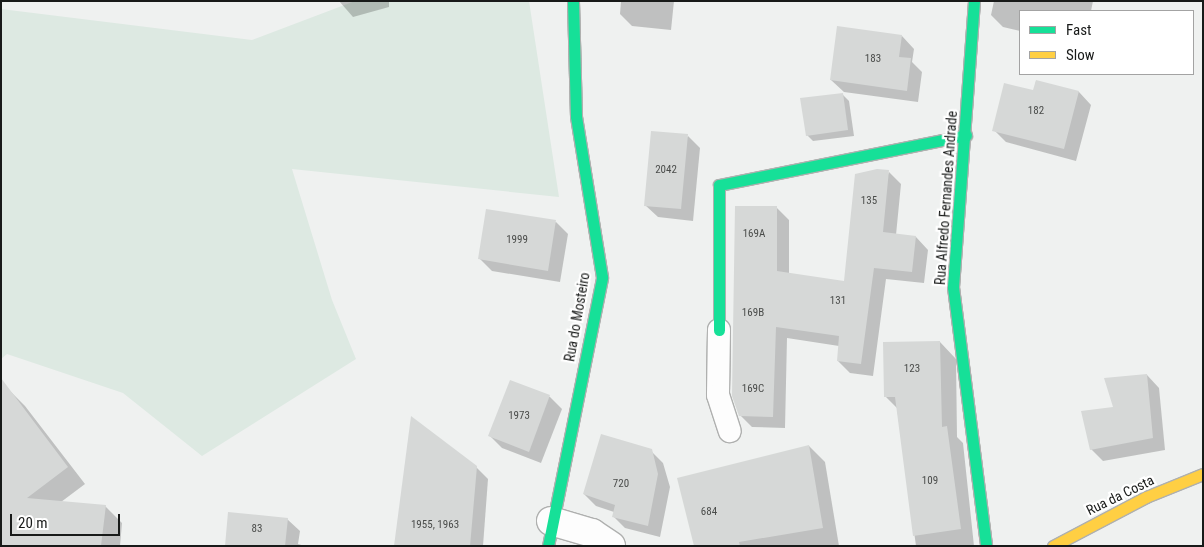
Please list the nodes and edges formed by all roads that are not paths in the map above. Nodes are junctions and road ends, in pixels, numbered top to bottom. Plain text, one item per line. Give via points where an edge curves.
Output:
1 (573, 1) edge
2 (974, 1) edge
3 (966, 135) junction
4 (719, 330) joint
5 (730, 431) dead end
6 (1203, 474) edge
7 (549, 533) edge
8 (611, 546) edge
9 (986, 546) edge
10 (1053, 546) edge

1 - 7 street, Rua do Mosteiro via 576,116 602,277
2 - 3 street, Rua Alfredo Fernandes Andrade
3 - 4 street via 719,185
3 - 9 street, Rua Alfredo Fernandes Andrade via 953,288
4 - 5 lane via 718,396
6 - 10 street, Rua da Costa via 1146,497
7 - 8 street via 592,533

